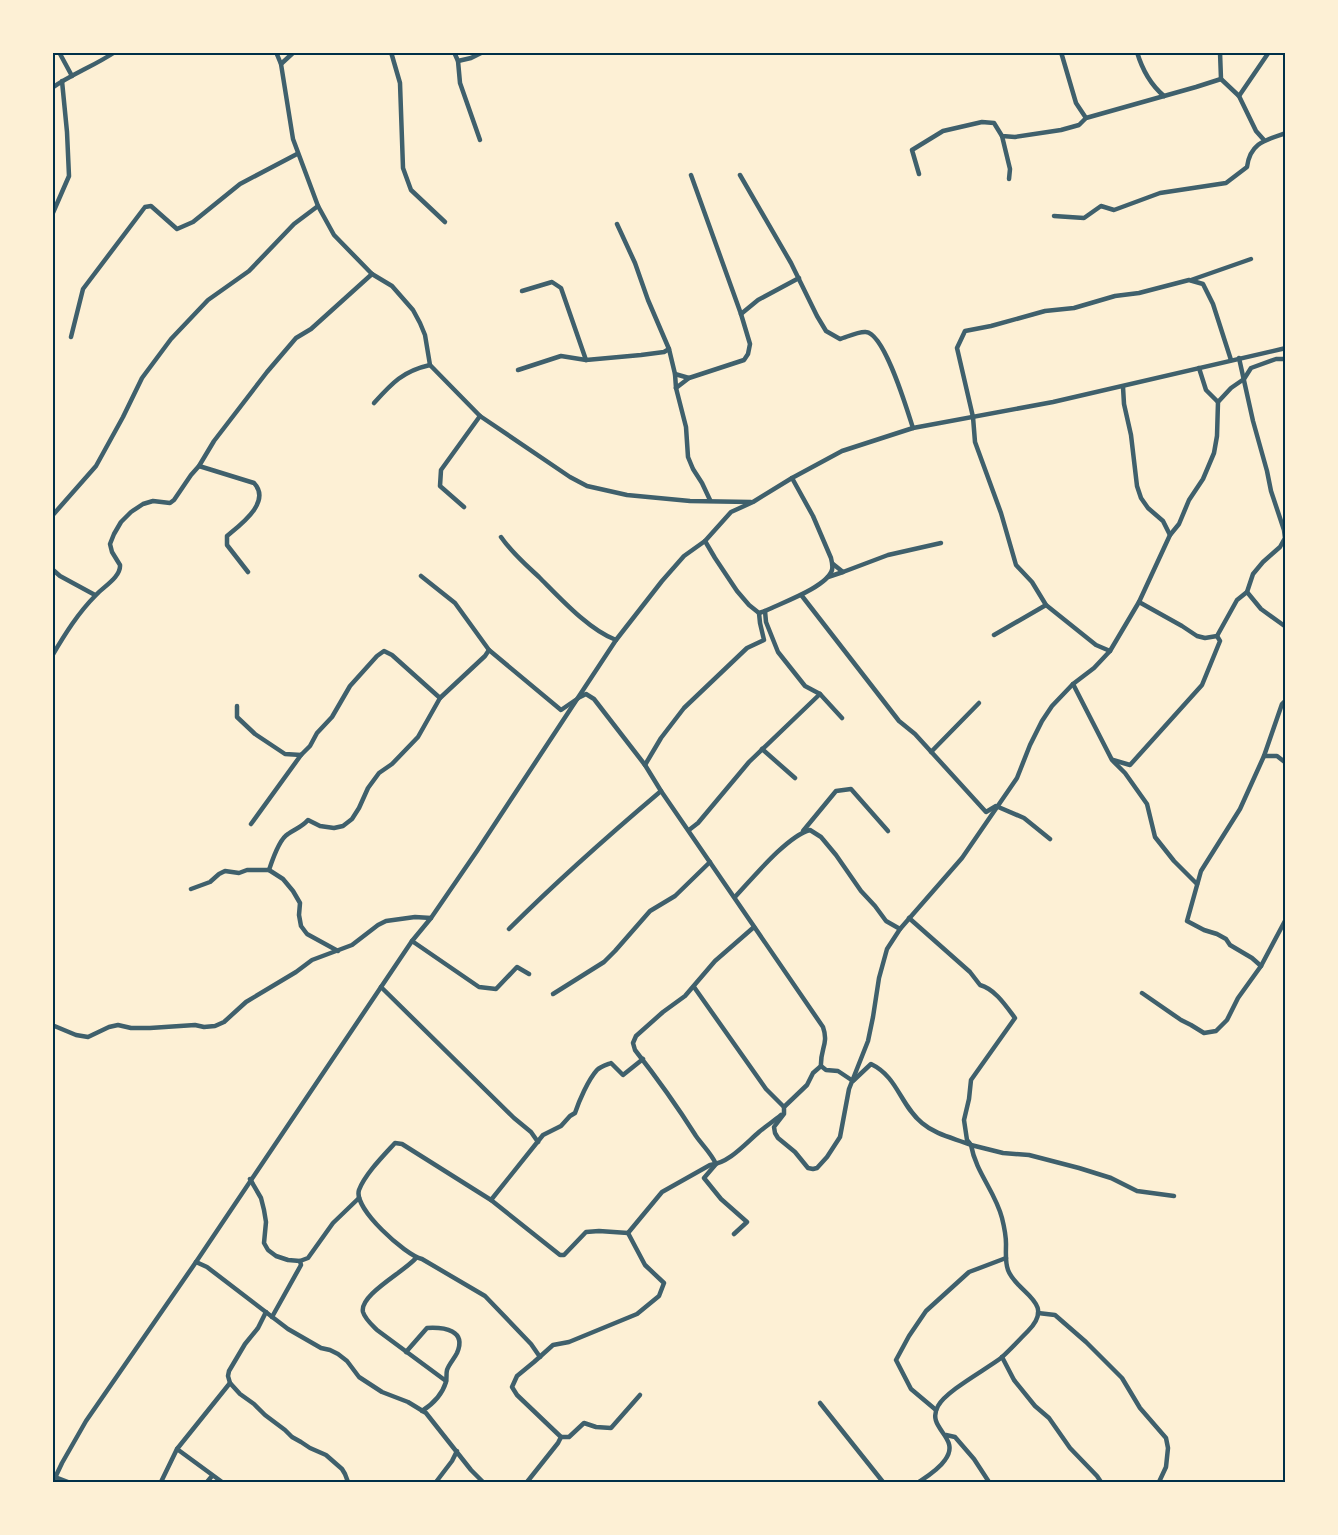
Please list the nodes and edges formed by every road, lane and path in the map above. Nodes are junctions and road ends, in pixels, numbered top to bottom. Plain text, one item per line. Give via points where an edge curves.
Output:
1 (60, 52) edge
2 (115, 52) edge
3 (276, 52) edge
4 (294, 52) edge
5 (392, 52) edge
6 (454, 52) edge
7 (483, 52) edge
8 (1061, 52) edge
9 (1137, 52) edge
10 (1220, 52) edge
11 (1268, 52) edge
12 (458, 61) junction
13 (281, 64) junction
14 (72, 76) junction
15 (1221, 78) junction
16 (62, 81) junction
17 (52, 88) edge
18 (1155, 89) junction
19 (1164, 96) junction
20 (1239, 96) junction
21 (1153, 99) junction
22 (1086, 118) junction
23 (1286, 133) edge
24 (1002, 136) junction
25 (480, 140) dead end
26 (1264, 140) junction
27 (297, 154) junction
28 (920, 174) dead end
29 (691, 175) dead end
30 (740, 175) dead end
31 (1009, 179) dead end
32 (318, 206) junction
33 (52, 216) edge
34 (1054, 216) dead end
35 (445, 222) dead end
36 (617, 224) dead end
37 (1251, 259) dead end
38 (372, 274) junction
39 (799, 278) junction
40 (1189, 280) junction
41 (522, 290) dead end
42 (741, 314) junction
43 (71, 337) dead end
44 (1286, 348) edge
45 (669, 349) junction
46 (1278, 349) junction
47 (1239, 358) junction
48 (1276, 359) junction
49 (1286, 359) edge
50 (586, 360) junction
51 (1231, 360) junction
52 (430, 365) junction
53 (1199, 368) junction
54 (518, 370) dead end
55 (675, 374) junction
56 (689, 378) junction
57 (1244, 379) junction
58 (1123, 387) junction
59 (676, 388) junction
60 (1218, 402) junction
61 (374, 403) dead end
62 (480, 416) junction
63 (973, 417) junction
64 (913, 428) junction
65 (199, 466) junction
66 (792, 478) junction
67 (710, 500) junction
68 (752, 502) junction
69 (464, 507) dead end
70 (52, 516) edge
71 (1285, 530) edge
72 (1170, 535) junction
73 (501, 538) dead end
74 (705, 541) junction
75 (941, 543) dead end
76 (833, 564) junction
77 (52, 569) edge
78 (248, 572) dead end
79 (843, 572) junction
80 (421, 576) dead end
81 (828, 577) junction
82 (1247, 592) junction
83 (95, 595) junction
84 (802, 596) junction
85 (1139, 602) junction
86 (1046, 605) junction
87 (765, 611) junction
88 (759, 613) junction
89 (1286, 627) edge
90 (994, 635) dead end
91 (1217, 636) junction
92 (616, 640) junction
93 (488, 650) junction
94 (1110, 651) junction
95 (52, 656) edge
96 (1073, 684) junction
97 (820, 694) junction
98 (580, 697) junction
99 (440, 698) junction
100 (1286, 700) edge
101 (979, 703) dead end
102 (237, 706) dead end
103 (842, 718) dead end
104 (762, 749) junction
105 (931, 752) junction
106 (301, 755) junction
107 (1264, 756) junction
108 (1112, 760) junction
109 (1286, 763) edge
110 (645, 765) junction
111 (795, 778) dead end
112 (661, 791) junction
113 (996, 806) junction
114 (251, 824) dead end
115 (689, 830) junction
116 (888, 831) dead end
117 (802, 832) junction
118 (1050, 839) dead end
119 (710, 862) junction
120 (269, 870) junction
121 (1197, 884) junction
122 (191, 889) dead end
123 (735, 897) junction
124 (431, 918) junction
125 (909, 918) junction
126 (1286, 919) edge
127 (754, 927) junction
128 (509, 928) dead end
129 (900, 929) junction
130 (412, 941) junction
131 (338, 951) junction
132 (1261, 966) junction
133 (529, 974) dead end
134 (381, 987) junction
135 (694, 987) junction
136 (1142, 993) dead end
137 (553, 994) dead end
138 (52, 1025) edge
139 (643, 1060) junction
140 (821, 1066) junction
141 (853, 1081) junction
142 (784, 1107) junction
143 (784, 1114) junction
144 (538, 1142) junction
145 (971, 1145) junction
146 (716, 1164) junction
147 (250, 1179) junction
148 (1174, 1196) dead end
149 (359, 1198) junction
150 (491, 1200) junction
151 (628, 1233) junction
152 (734, 1234) dead end
153 (416, 1258) junction
154 (1006, 1258) junction
155 (300, 1260) junction
156 (196, 1262) junction
157 (266, 1312) junction
158 (1038, 1313) junction
159 (272, 1317) junction
160 (406, 1352) junction
161 (540, 1357) junction
162 (1002, 1357) junction
163 (446, 1381) junction
164 (230, 1383) junction
165 (640, 1394) dead end
166 (820, 1403) dead end
167 (936, 1410) junction
168 (422, 1411) junction
169 (946, 1436) junction
170 (560, 1437) junction
171 (177, 1448) junction
172 (456, 1451) junction
173 (212, 1476) junction
174 (54, 1480) edge
175 (68, 1482) edge
176 (161, 1482) edge
177 (207, 1482) edge
178 (222, 1482) edge
179 (348, 1482) edge
180 (436, 1482) edge
181 (483, 1482) edge
182 (527, 1482) edge
183 (883, 1482) edge
184 (919, 1482) edge
185 (989, 1482) edge
186 (1101, 1482) edge
187 (1159, 1482) edge

1 - 14 street
2 - 14 street
3 - 13 street
4 - 13 street
5 - 35 street via 400,83 403,168 411,190
6 - 12 street
7 - 12 street
8 - 22 street via 1076,103
9 - 18 street
10 - 15 street
11 - 20 street
12 - 25 street via 460,83
13 - 27 street
14 - 16 street
15 - 19 street
15 - 20 street
16 - 17 street
16 - 33 street via 69,176
18 - 19 street
18 - 21 street
19 - 21 street
20 - 26 street via 1256,131
21 - 22 street
22 - 24 street via 1061,130
23 - 26 street
24 - 28 street via 994,123 982,122 943,132 912,150
24 - 31 street via 1010,168
26 - 34 street via 1252,150 1247,167 1226,183 1160,193 1114,210 1100,206 1084,218
27 - 32 street
27 - 43 street via 240,184 193,222 177,229 151,206 145,207 83,289
29 - 42 street
30 - 39 street
32 - 38 street via 334,235
32 - 70 street via 294,224 249,272 208,300 171,339 142,378 96,466
36 - 45 street
37 - 40 street
38 - 52 street via 392,286 413,310 425,335
38 - 65 street via 311,329 296,338 225,426
39 - 42 street via 758,300
39 - 64 street via 826,331 840,339 865,331 877,338 892,366
40 - 51 street via 1203,284
40 - 63 street via 965,331 957,348
41 - 50 street via 552,282 561,288
42 - 56 street via 750,344 744,360
44 - 46 street
45 - 50 street
45 - 55 street
46 - 47 street
46 - 48 street
47 - 51 street
47 - 57 street
48 - 49 street
48 - 57 street via 1251,368
50 - 54 street via 561,356
51 - 53 street
52 - 61 street via 399,378
52 - 62 street
53 - 58 street
53 - 60 street via 1206,390
55 - 56 street
55 - 59 street
56 - 59 street
57 - 60 street
57 - 71 street via 1271,491
58 - 63 street
58 - 72 street via 1137,486 1141,498 1163,521
59 - 67 street via 686,427 688,457
60 - 72 street via 1218,436 1214,453 1203,479
62 - 67 street via 587,486 627,495
62 - 69 street via 441,470 440,486
63 - 64 street
63 - 86 street via 975,442 1016,565 1032,582
64 - 66 street via 842,451
65 - 78 street via 258,487 258,504 226,540 226,545
65 - 83 street via 170,503 143,504 121,522 110,544 120,565 119,573
66 - 68 street
66 - 76 street
67 - 68 street
68 - 74 street via 731,512
71 - 82 street via 1280,547 1253,574
72 - 85 street
73 - 92 street via 511,552 585,622 604,636
74 - 88 street via 748,606
74 - 92 street via 684,556
75 - 79 street via 888,554
76 - 79 street
76 - 81 street
77 - 83 street
79 - 81 street
80 - 93 street via 455,603
81 - 84 street
82 - 89 street via 1261,609
82 - 91 street via 1237,600
83 - 95 street
84 - 87 street
84 - 105 street via 899,721
85 - 91 street via 1197,636
85 - 94 street
86 - 90 street
86 - 94 street via 1096,645
87 - 88 street
87 - 97 street via 778,652 805,686
88 - 110 street via 764,640 746,648 684,708
91 - 108 street via 1220,641 1202,685 1130,765
92 - 98 street
93 - 98 street via 561,710
93 - 99 street
94 - 96 street
96 - 108 street
96 - 113 street via 1042,721 1017,778
97 - 103 street
97 - 104 street
98 - 110 street via 586,694 594,699
98 - 124 street
99 - 106 street via 384,651 350,686 332,717
99 - 120 street via 418,737 378,774 352,819 334,828 308,820 285,836
100 - 107 street
101 - 105 street
102 - 106 street via 236,717 255,734 285,754
104 - 111 street
104 - 115 street
105 - 113 street via 986,812
106 - 114 street
107 - 109 street via 1278,756
107 - 121 street via 1240,810 1201,871
108 - 121 street via 1147,804 1156,838
110 - 112 street
112 - 115 street
112 - 128 street via 586,855
113 - 118 street via 1024,818
113 - 125 street via 962,858
115 - 119 street
116 - 117 street via 851,789 836,791
117 - 123 street via 789,841
117 - 129 street via 810,830 821,837 886,921
119 - 123 street
119 - 137 street via 675,896 650,911 604,962
120 - 122 street via 225,871 210,882
120 - 131 street via 293,891 300,903 301,926 307,934
121 - 132 street via 1187,921 1226,939
123 - 127 street
124 - 130 street
124 - 131 street via 386,921
125 - 129 street
125 - 145 street via 970,972 980,985 1000,999 1015,1018 971,1080 964,1120 967,1140
126 - 132 street
127 - 135 street via 715,961
127 - 140 street via 823,1027 826,1043 820,1055
129 - 141 street via 888,949 879,978 874,1017
130 - 133 street via 479,987 496,989 517,967
130 - 134 street
131 - 138 street via 312,960 215,1026 131,1028 118,1025 88,1037
132 - 136 street via 1227,1020 1216,1031 1204,1033
134 - 144 street
134 - 147 street
135 - 139 street via 636,1036 633,1043
135 - 142 street via 766,1089
139 - 144 street via 623,1075 611,1064 598,1069 574,1113
139 - 146 street
140 - 141 street via 826,1070 838,1070
140 - 142 street
141 - 143 street via 840,1137 827,1157 813,1170 775,1133 774,1127
141 - 145 street via 871,1064 881,1069 922,1122 941,1135
142 - 143 street
143 - 146 street
144 - 150 street
145 - 148 street via 1029,1155 1111,1178 1137,1191
145 - 154 street via 979,1172 1002,1217
146 - 151 street via 662,1192
146 - 152 street via 704,1178 747,1222
147 - 155 street via 261,1198 266,1222 264,1243 268,1250 288,1260
147 - 156 street
149 - 150 street via 359,1190 373,1168 395,1143 402,1144
149 - 153 street via 378,1226
149 - 155 street via 333,1223 308,1258
150 - 151 street via 560,1255 564,1255 586,1232
151 - 161 street via 645,1265 664,1284 659,1296 637,1314 569,1342 552,1345
153 - 160 street via 363,1303 368,1322
153 - 161 street via 485,1296
154 - 158 street via 1014,1281 1032,1296
154 - 167 street via 969,1272 926,1311 896,1360 911,1389
155 - 159 street via 301,1265
156 - 157 street
156 - 174 street via 86,1421
157 - 159 street
157 - 164 street via 229,1371
158 - 162 street via 1037,1321 1030,1330
158 - 187 street via 1055,1315 1086,1342 1122,1378 1140,1408 1166,1438 1166,1467
159 - 168 street via 321,1348 338,1354 358,1377
160 - 163 street
160 - 163 street via 427,1328 440,1328 456,1334 460,1343
161 - 170 street via 517,1376 512,1387
162 - 167 street via 947,1395
162 - 186 street via 1014,1380
163 - 168 street via 436,1399
164 - 171 street
164 - 179 street via 292,1437 326,1455 342,1469
165 - 170 street via 612,1428 584,1423 570,1437
166 - 183 street
167 - 169 street via 936,1424
168 - 172 street
169 - 184 street via 949,1443 946,1459
169 - 185 street via 955,1437
170 - 182 street
171 - 173 street
171 - 176 street
172 - 180 street
172 - 181 street
173 - 177 street
173 - 178 street
174 - 175 street

